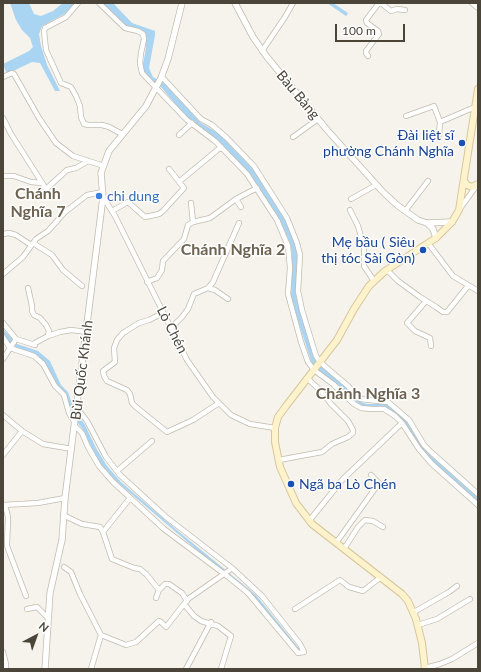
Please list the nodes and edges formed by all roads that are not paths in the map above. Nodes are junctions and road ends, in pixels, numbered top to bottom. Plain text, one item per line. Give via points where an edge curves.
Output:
1 (78, 3) edge
2 (99, 3) edge
3 (182, 3) edge
4 (236, 3) edge
5 (293, 3) edge
6 (380, 3) edge
7 (472, 3) edge
8 (478, 8) edge
9 (405, 10) dead end
10 (262, 50) junction
11 (368, 56) dead end
12 (3, 77) edge
13 (162, 77) junction
14 (156, 86) junction
15 (478, 89) edge
16 (475, 107) junction
17 (406, 116) dead end
18 (3, 118) edge
19 (318, 119) junction
20 (440, 122) junction
21 (192, 123) junction
22 (122, 134) junction
23 (179, 135) dead end
24 (439, 135) dead end
25 (293, 137) dead end
26 (221, 147) junction
27 (88, 161) junction
28 (104, 166) junction
29 (169, 169) dead end
30 (3, 176) edge
31 (180, 181) junction
32 (428, 181) dead end
33 (464, 181) junction
34 (42, 183) junction
35 (478, 184) edge
36 (376, 185) junction
37 (257, 188) junction
38 (103, 194) junction
39 (236, 198) junction
40 (351, 199) dead end
41 (191, 203) dead end
42 (241, 207) dead end
43 (350, 210) dead end
44 (460, 210) junction
45 (112, 211) junction
46 (405, 211) junction
47 (193, 222) junction
48 (452, 222) junction
49 (239, 223) dead end
50 (427, 223) junction
51 (3, 234) edge
52 (436, 238) junction
53 (428, 243) junction
54 (32, 244) junction
55 (387, 270) junction
56 (290, 271) junction
57 (300, 271) junction
58 (3, 274) edge
59 (374, 281) junction
60 (147, 282) junction
61 (82, 286) dead end
62 (468, 286) junction
63 (28, 288) dead end
64 (208, 288) junction
65 (478, 291) edge
66 (228, 300) dead end
67 (426, 301) junction
68 (163, 313) junction
69 (3, 323) edge
70 (171, 328) junction
71 (86, 332) junction
72 (48, 336) junction
73 (3, 337) edge
74 (16, 340) junction
75 (431, 346) dead end
76 (10, 348) junction
77 (3, 359) edge
78 (320, 362) junction
79 (314, 370) junction
80 (307, 378) junction
81 (219, 403) junction
82 (389, 403) junction
83 (77, 409) junction
84 (384, 409) junction
85 (3, 415) edge
86 (402, 423) junction
87 (75, 425) junction
88 (275, 428) junction
89 (22, 431) junction
90 (152, 441) dead end
91 (72, 449) junction
92 (3, 455) edge
93 (279, 460) junction
94 (117, 471) junction
95 (371, 475) dead end
96 (478, 494) edge
97 (65, 498) junction
98 (130, 498) junction
99 (4, 505) edge
100 (478, 505) edge
101 (63, 515) junction
102 (309, 521) junction
103 (383, 527) dead end
104 (103, 532) junction
105 (336, 543) junction
106 (344, 549) junction
107 (64, 566) dead end
108 (231, 569) dead end
109 (224, 574) junction
110 (381, 576) junction
111 (457, 586) dead end
112 (159, 590) junction
113 (26, 596) dead end
114 (156, 598) dead end
115 (470, 599) dead end
116 (186, 602) junction
117 (27, 609) dead end
118 (295, 609) dead end
119 (414, 612) junction
120 (47, 617) junction
121 (210, 623) junction
122 (418, 625) junction
123 (101, 635) junction
124 (478, 643) edge
125 (3, 652) edge
126 (425, 668) edge
127 (6, 669) edge
128 (45, 669) edge
129 (91, 669) edge
130 (186, 669) edge
131 (221, 669) edge

1 - 22 street via 66,17 45,28 46,50 61,83 71,87 76,96 84,124 102,125
2 - 14 street via 125,28 143,34 140,68
3 - 13 street
4 - 10 street, Bàu Bàng
5 - 10 street
6 - 9 street via 391,11 401,8
6 - 11 street via 366,20 379,32 366,50
7 - 8 street
10 - 19 street, Bàu Bàng
12 - 27 street via 13,73 56,143 73,156
13 - 14 street, Bùi Quốc Khánh
13 - 57 street via 201,119 212,125 254,166 293,231 298,243
14 - 21 street
14 - 22 street, Bùi Quốc Khánh via 146,106
15 - 16 main road
16 - 20 street
16 - 33 main road
17 - 20 street via 434,106
18 - 34 street
19 - 25 street
19 - 36 street, Bàu Bàng
20 - 24 street
21 - 23 street
21 - 26 street
22 - 28 street, Bùi Quốc Khánh via 109,151
26 - 31 street
26 - 37 street
27 - 28 street
27 - 34 street via 67,170 46,189
28 - 38 street, Bùi Quốc Khánh via 101,173
29 - 31 street
30 - 34 street
31 - 45 street via 183,190 159,214 145,217 128,202
32 - 46 street
33 - 35 main road via 472,187
33 - 44 main road
35 - 44 street
36 - 40 street
36 - 46 street, Bàu Bàng
37 - 39 street
37 - 56 street via 277,220 288,246
38 - 45 street, Lò Chén
38 - 54 street via 87,195 82,198
38 - 71 street, Bùi Quốc Khánh
39 - 42 street
39 - 47 street via 210,218
41 - 47 street
43 - 59 street via 364,247 364,266
44 - 48 main road
45 - 60 street, Lò Chén
46 - 50 street, Bàu Bàng
47 - 60 street via 188,225 184,239 163,261 162,270 157,278
48 - 50 street
48 - 52 main road
49 - 64 street
50 - 52 street via 433,229
51 - 54 street via 16,235
52 - 53 main road
53 - 55 main road
53 - 62 street via 453,276
54 - 58 street via 23,257
54 - 61 street via 52,255 63,270
55 - 59 main road
55 - 67 street
56 - 57 street
56 - 79 street via 288,294 308,362
57 - 78 street via 298,291 302,310
59 - 78 main road
60 - 68 street, Lò Chén
62 - 65 street
62 - 67 street via 445,312
63 - 72 street via 32,311 46,325
64 - 66 street
64 - 70 street via 194,294 188,309
67 - 75 street via 407,323 430,338
68 - 70 street, Lò Chén
68 - 81 street via 140,323 123,333 117,340 114,348 115,362 103,371 107,381 127,390 132,403 167,432 193,420
69 - 74 street
70 - 81 street, Lò Chén via 187,360
71 - 72 street via 71,330
71 - 83 street, Bùi Quốc Khánh
72 - 74 street via 35,345
73 - 76 street
74 - 76 street
76 - 77 street
76 - 87 street via 34,356 43,364 55,386 64,395
78 - 79 main road
78 - 82 street via 360,399
79 - 80 main road
79 - 84 street via 361,408
80 - 88 main road via 278,417
80 - 93 street via 348,421 353,433 322,452
81 - 88 street, Lò Chén via 231,415 250,424
82 - 84 street
82 - 96 street via 409,420 424,445
83 - 87 street, Bùi Quốc Khánh
83 - 94 street via 87,420 106,457
84 - 86 street
85 - 89 street
86 - 100 street via 432,464
86 - 102 street via 343,479
87 - 91 street, Bùi Quốc Khánh
87 - 98 street via 99,466
88 - 93 main road
89 - 91 street via 43,444
89 - 92 street
90 - 94 street
91 - 97 street, Bùi Quốc Khánh
93 - 102 main road via 296,503
94 - 109 street via 166,517 232,568 262,596 304,652 298,653 248,594
95 - 105 street via 379,482
97 - 99 street
97 - 101 street, Bùi Quốc Khánh
98 - 104 street
98 - 109 street via 164,529
99 - 113 street via 8,517 7,546
101 - 104 street via 82,524 100,527
101 - 120 street, Bùi Quốc Khánh via 62,540
102 - 105 main road
103 - 106 street via 365,520 354,531
104 - 112 street via 112,559 140,569
105 - 106 main road
106 - 110 main road
107 - 123 street via 71,572
108 - 109 street
109 - 116 street
110 - 118 street via 363,591 349,587 340,580
110 - 119 main road via 402,594
111 - 119 street
112 - 114 street
112 - 116 street via 165,584 169,584 181,592
115 - 122 street via 437,620
116 - 121 street via 198,618
116 - 123 street via 166,627 159,621 131,644 122,644
117 - 120 street via 37,607
119 - 122 main road
120 - 128 street, Bùi Quốc Khánh
121 - 130 street
121 - 131 street via 231,636
122 - 126 main road
123 - 129 street
124 - 126 street via 452,659
125 - 127 street

